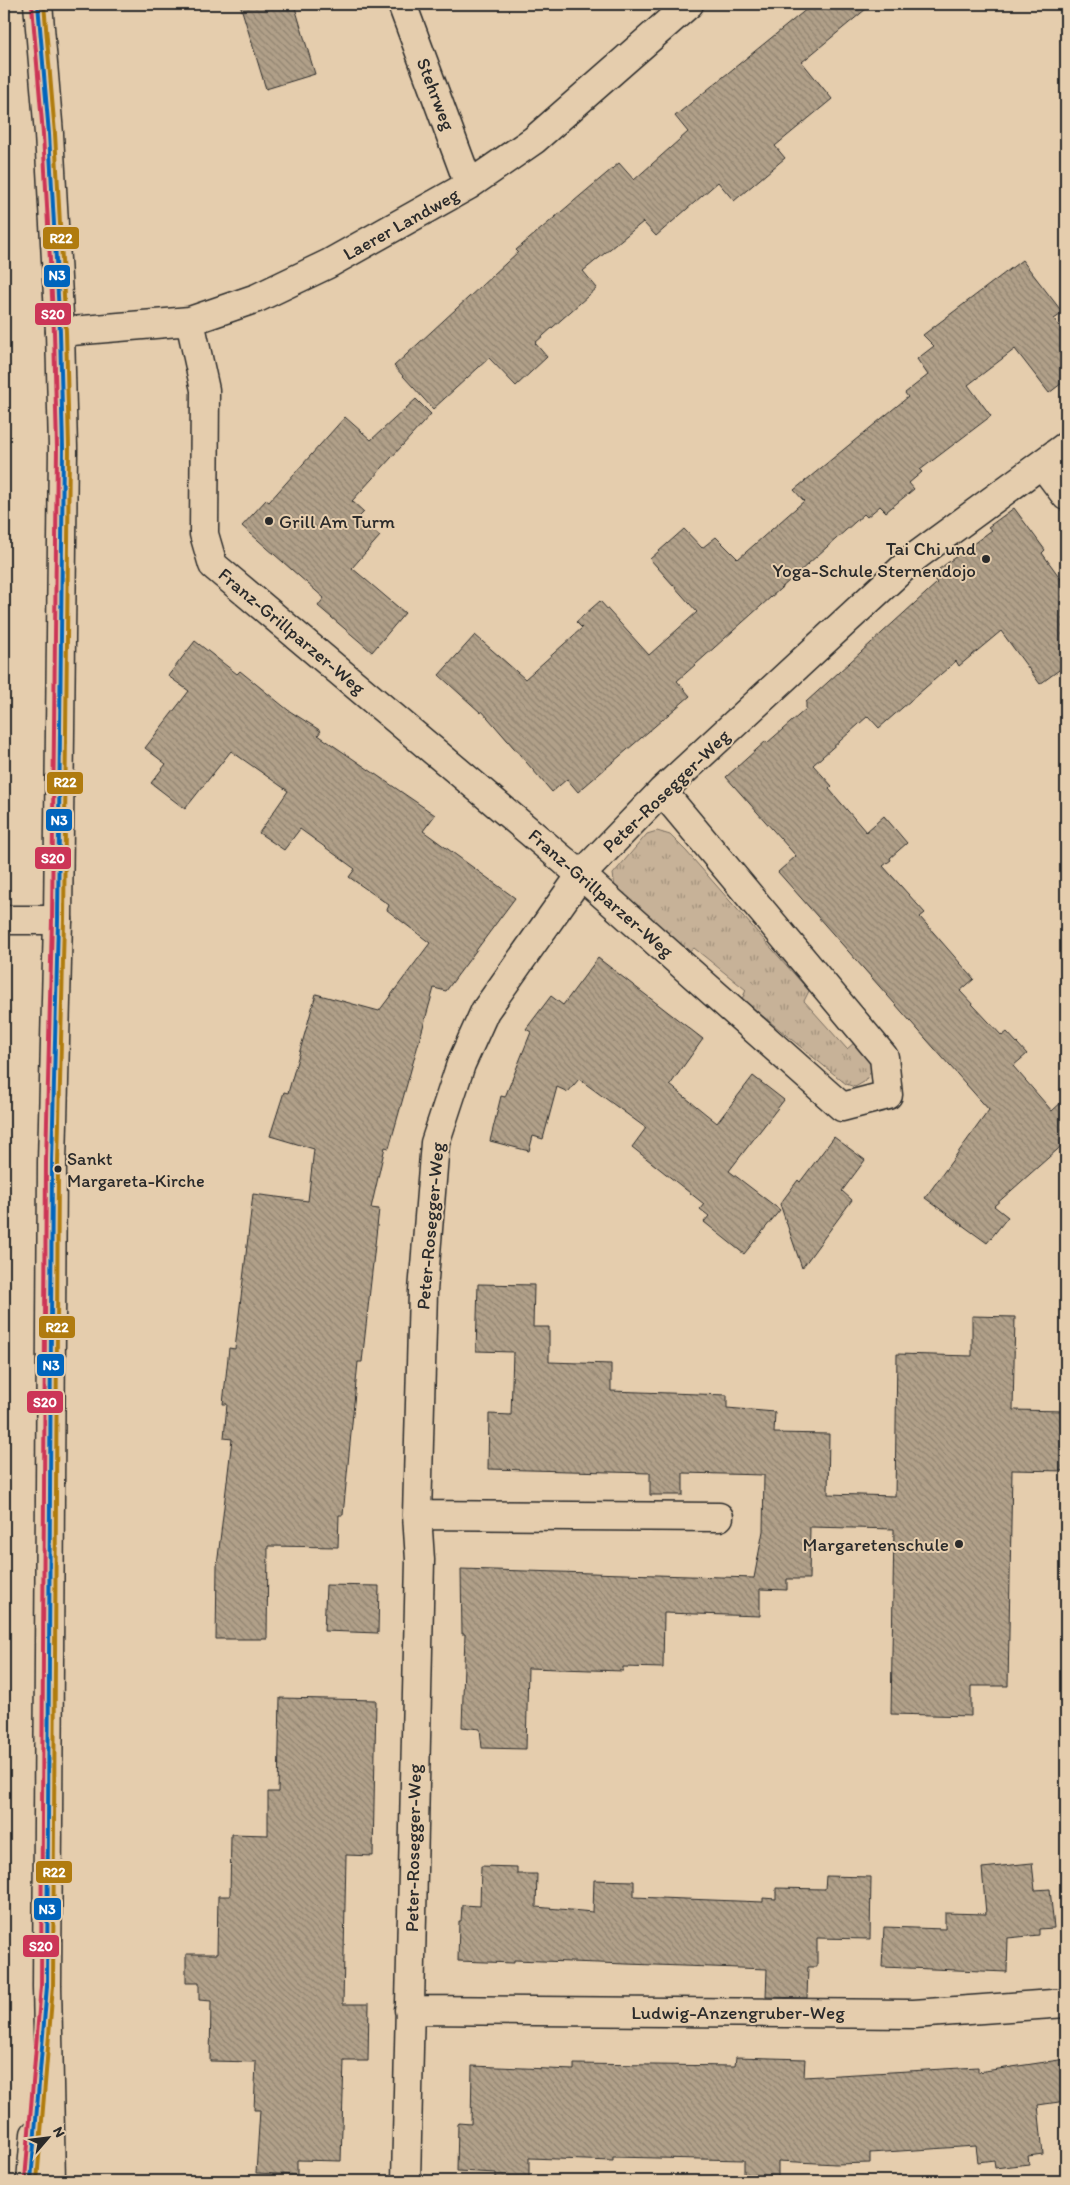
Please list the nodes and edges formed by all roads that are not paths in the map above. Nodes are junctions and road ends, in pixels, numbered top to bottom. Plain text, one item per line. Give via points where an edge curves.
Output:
1 (38, 4) edge
2 (402, 4) edge
3 (689, 4) edge
4 (469, 185) junction
5 (190, 321) junction
6 (60, 332) junction
7 (1066, 446) edge
8 (1042, 464) junction
9 (1066, 496) edge
10 (662, 791) junction
11 (582, 875) junction
12 (4, 920) edge
13 (58, 920) junction
14 (417, 1515) junction
15 (719, 1517) dead end
16 (47, 1986) junction
17 (1066, 2003) edge
18 (409, 2010) junction
19 (31, 2181) edge
20 (51, 2181) edge
21 (406, 2181) edge

1 - 6 street
2 - 4 street, Stehrweg
3 - 4 street, Laerer Landweg via 534,140
4 - 5 street, Laerer Landweg via 328,264 257,298
5 - 6 street, Laerer Landweg
5 - 11 street, Franz-Grillparzer-Weg via 205,390 204,534 213,565
6 - 13 street via 63,448
7 - 8 street, Peter-Rosegger-Weg
8 - 9 street
8 - 10 street, Peter-Rosegger-Weg via 916,557
10 - 11 street, Peter-Rosegger-Weg
10 - 11 street, Franz-Grillparzer-Weg via 884,1057 888,1095 842,1107
11 - 14 street, Peter-Rosegger-Weg via 485,1011 461,1064 435,1143 423,1291
12 - 13 street
13 - 16 street via 52,1172
14 - 15 street
14 - 18 street, Peter-Rosegger-Weg via 420,1560
16 - 19 street
16 - 20 street
17 - 18 street, Ludwig-Anzengruber-Weg via 914,2014
18 - 21 street, Peter-Rosegger-Weg

